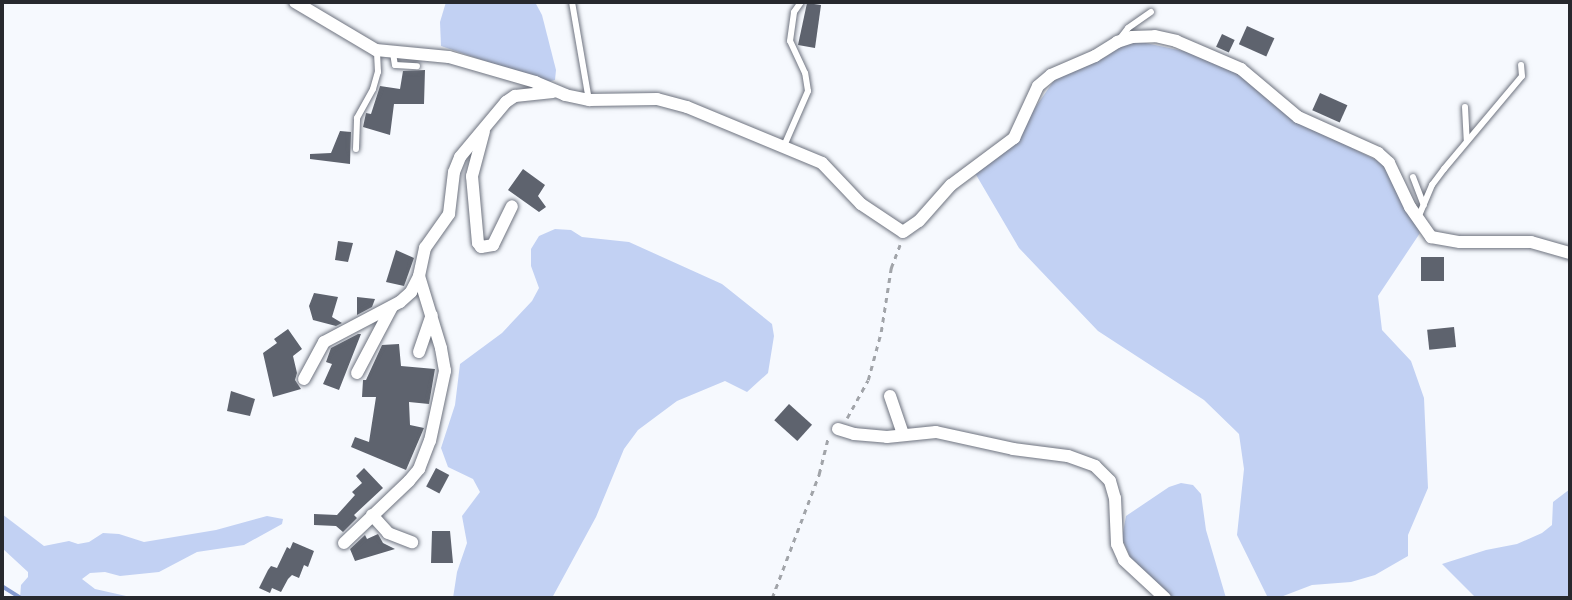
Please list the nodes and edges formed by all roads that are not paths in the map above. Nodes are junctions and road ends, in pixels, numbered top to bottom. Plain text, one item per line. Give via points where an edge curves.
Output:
1 (295, 2) edge
2 (572, 2) edge
3 (801, 2) edge
4 (1151, 12) dead end
5 (1116, 42) junction
6 (376, 50) junction
7 (393, 53) junction
8 (1521, 65) dead end
9 (417, 66) dead end
10 (553, 92) junction
11 (589, 100) junction
12 (1465, 107) dead end
13 (485, 128) junction
14 (1467, 142) junction
15 (783, 146) junction
16 (356, 149) dead end
17 (1413, 177) dead end
18 (1424, 205) junction
19 (512, 206) dead end
20 (1417, 219) junction
21 (1570, 253) edge
22 (419, 276) junction
23 (392, 307) junction
24 (432, 315) junction
25 (419, 352) dead end
26 (357, 373) dead end
27 (304, 379) dead end
28 (890, 396) dead end
29 (838, 429) dead end
30 (903, 434) junction
31 (372, 515) junction
32 (412, 542) dead end
33 (344, 543) dead end
34 (1165, 598) edge

1 - 6 street
2 - 11 lane
3 - 15 lane via 794,12 790,41 808,91
4 - 5 lane via 1128,27
5 - 15 street via 1038,86 1014,138 951,185 907,230 869,210 822,163
5 - 20 street via 1155,36 1241,69 1298,117 1383,158
6 - 7 street
6 - 16 lane via 378,72 357,118
7 - 9 lane via 395,65
7 - 10 street via 449,57 535,82
8 - 14 lane via 1522,76
10 - 11 street
10 - 13 street via 515,96
11 - 15 street via 665,101
12 - 14 lane
13 - 19 street via 472,176 481,247 493,245
13 - 22 street via 460,157 449,214 425,248
14 - 18 lane via 1432,185
17 - 18 lane
18 - 20 lane
20 - 21 street via 1431,237 1447,241 1531,242
22 - 23 street via 411,292
22 - 24 street
23 - 26 street
23 - 27 street via 324,342
24 - 25 street
24 - 31 street via 446,371 430,441 419,468
28 - 30 street
29 - 30 street via 854,435
30 - 34 street via 936,432 1068,456 1095,466 1113,489 1117,544 1124,559
31 - 32 street via 388,533
31 - 33 street

